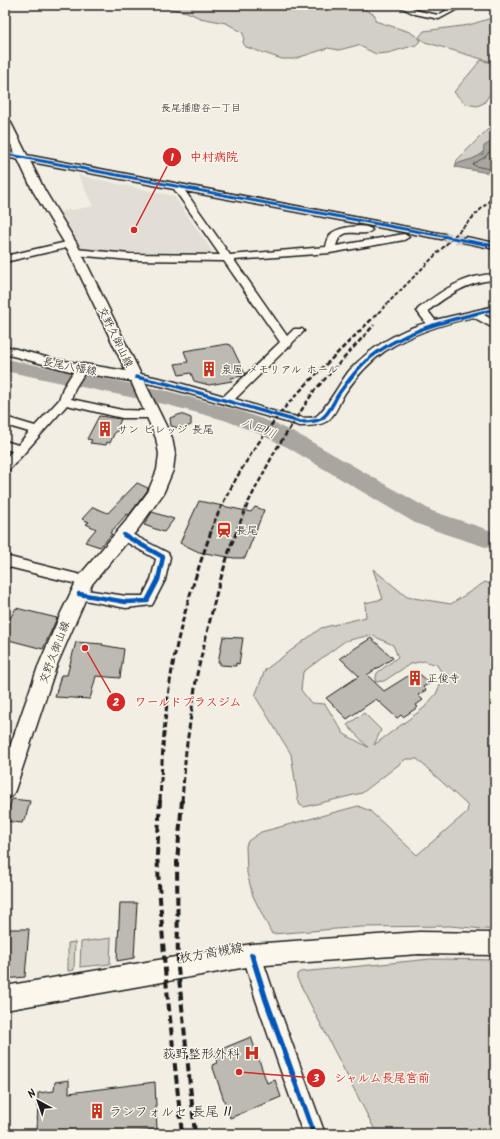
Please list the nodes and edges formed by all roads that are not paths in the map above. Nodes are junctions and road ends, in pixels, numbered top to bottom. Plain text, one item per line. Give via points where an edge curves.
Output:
1 (399, 5) edge
2 (450, 5) edge
3 (460, 6) edge
4 (5, 121) edge
5 (5, 154) edge
6 (21, 157) junction
7 (177, 186) junction
8 (367, 230) dead end
9 (441, 236) tunnel mouth
10 (404, 237) dead end
11 (466, 240) tunnel mouth
12 (495, 246) edge
13 (73, 248) junction
14 (330, 250) junction
15 (226, 258) junction
16 (5, 259) edge
17 (495, 277) edge
18 (495, 309) edge
19 (475, 314) junction
20 (432, 323) junction
21 (495, 326) edge
22 (298, 332) dead end
23 (287, 344) junction
24 (5, 350) edge
25 (79, 371) junction
26 (138, 382) junction
27 (64, 401) junction
28 (226, 401) junction
29 (152, 412) junction
30 (5, 422) edge
31 (38, 431) junction
32 (5, 445) edge
33 (21, 450) junction
34 (5, 467) edge
35 (124, 535) junction
36 (5, 561) edge
37 (82, 588) junction
38 (5, 790) edge
39 (495, 944) edge
40 (252, 955) junction
41 (5, 998) edge
42 (314, 1134) edge

1 - 3 street via 417,13 439,17
2 - 3 street
4 - 6 main road, 交野久御山線
5 - 6 street
6 - 7 street
6 - 13 main road, 交野久御山線
7 - 9 street
7 - 15 street
8 - 14 street via 357,229 338,233 334,236
10 - 14 street
11 - 12 street
13 - 15 street via 130,257
13 - 16 street
13 - 26 main road, 交野久御山線
14 - 15 street
15 - 23 street
17 - 20 street via 481,278 443,294 422,311
18 - 19 street
19 - 20 street
19 - 21 street
20 - 28 street via 393,341 363,363 338,395 327,416 318,420 300,422
22 - 23 street
23 - 28 street
24 - 25 main road, 長尾八幡線
25 - 26 main road, 長尾八幡線
25 - 27 street
26 - 28 street via 168,384
26 - 29 main road, 交野久御山線
27 - 29 street via 122,414
27 - 31 street
29 - 35 main road, 交野久御山線 via 164,438 167,454 165,470 155,494
30 - 31 street
31 - 33 street
32 - 33 street
33 - 34 street
35 - 37 main road, 交野久御山線
35 - 37 street via 163,557 161,571 146,601 126,602
36 - 37 street
37 - 38 main road, 交野久御山線 via 47,667
39 - 40 main road, 枚方高槻線 via 419,942
40 - 41 main road, 枚方高槻線
40 - 42 street

